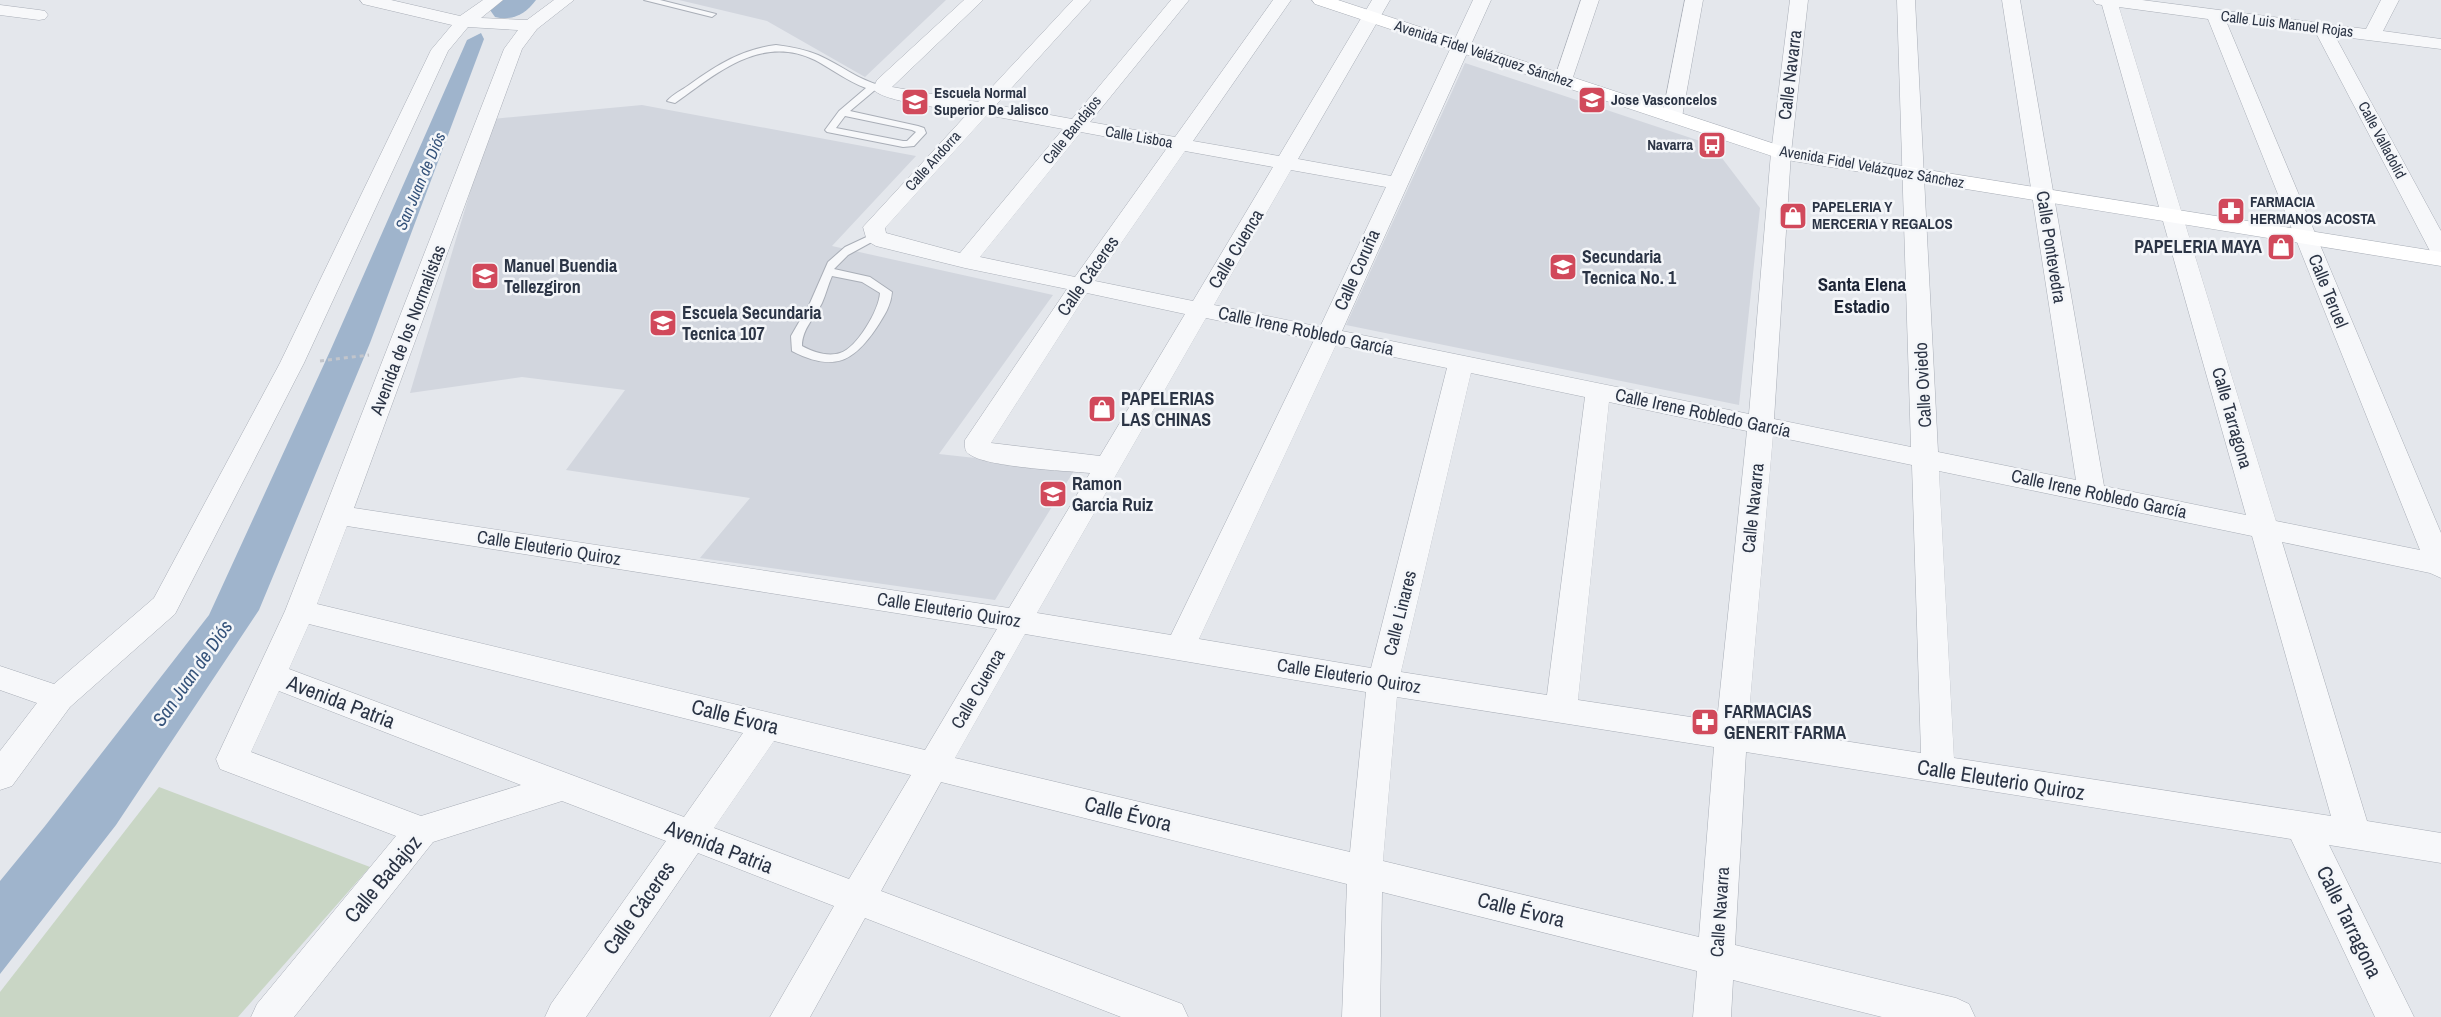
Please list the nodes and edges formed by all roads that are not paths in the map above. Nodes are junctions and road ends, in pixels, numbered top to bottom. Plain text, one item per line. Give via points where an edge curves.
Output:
1 (369, 0) edge
2 (494, 0) edge
3 (565, 0) edge
4 (648, 0) edge
5 (974, 0) edge
6 (1082, 0) edge
7 (1180, 0) edge
8 (1282, 0) edge
9 (1321, 0) edge
10 (1482, 0) edge
11 (1590, 0) edge
12 (1694, 0) edge
13 (1798, 0) edge
14 (1906, 0) edge
15 (2011, 0) edge
16 (2106, 0) edge
17 (2390, 0) edge
18 (1376, 8) edge
19 (0, 10) edge
20 (712, 14) dead end
21 (39, 15) dead end
22 (2215, 15) junction
23 (464, 22) junction
24 (531, 24) junction
25 (2323, 29) junction
26 (2372, 35) junction
27 (2440, 45) edge
28 (1460, 46) junction
29 (1563, 80) junction
30 (877, 88) junction
31 (672, 101) dead end
32 (980, 108) junction
33 (845, 113) junction
34 (1672, 116) junction
35 (1075, 126) junction
36 (1180, 144) junction
37 (1781, 153) junction
38 (1286, 164) junction
39 (1913, 174) junction
40 (1396, 183) junction
41 (2043, 195) junction
42 (2172, 216) junction
43 (875, 236) junction
44 (2306, 238) junction
45 (2441, 251) edge
46 (2441, 259) edge
47 (964, 261) junction
48 (828, 272) junction
49 (1080, 285) junction
50 (1200, 309) junction
51 (1328, 336) junction
52 (1461, 363) junction
53 (1598, 391) junction
54 (1761, 425) junction
55 (1926, 459) junction
56 (1108, 466) junction
57 (2092, 493) junction
58 (338, 515) junction
59 (2264, 528) junction
60 (2441, 565) edge
61 (300, 611) junction
62 (1017, 621) junction
63 (1180, 648) junction
64 (270, 675) junction
65 (0, 678) edge
66 (1383, 682) junction
67 (60, 698) junction
68 (1560, 710) junction
69 (767, 725) junction
70 (1731, 737) junction
71 (933, 766) junction
72 (1938, 770) junction
73 (0, 776) edge
74 (561, 788) junction
75 (2302, 827) junction
76 (421, 831) junction
77 (2354, 835) junction
78 (690, 836) junction
79 (2441, 848) edge
80 (1365, 872) junction
81 (857, 899) junction
82 (1717, 958) junction
83 (270, 1017) edge
84 (564, 1017) edge
85 (789, 1017) edge
86 (1169, 1017) edge
87 (1361, 1017) edge
88 (1712, 1017) edge
89 (1956, 1017) edge
90 (2396, 1017) edge

1 - 23 street
2 - 23 street
3 - 24 street, Avenida de los Normalistas
4 - 20 lane
5 - 30 street
6 - 32 street, Calle Andorra
7 - 35 street, Calle Bandajos
8 - 36 street, Calle Cáceres
9 - 18 street, Avenida Fidel Velázquez Sánchez
10 - 28 street, Calle Coruña
11 - 29 street
12 - 34 street
13 - 37 street, Calle Navarra
14 - 39 street, Calle Oviedo
15 - 41 street, Calle Pontevedra
16 - 22 street, Calle Luis Manuel Rojas
16 - 42 street, Calle Tarragona
17 - 26 street
18 - 28 street, Avenida Fidel Velázquez Sánchez
18 - 38 street, Calle Cuenca
19 - 21 street
22 - 25 street, Calle Luis Manuel Rojas
22 - 44 street, Calle Teruel
23 - 24 street
23 - 67 street via 440,50 292,363 165,606
24 - 58 street, Avenida de los Normalistas via 513,49
25 - 26 street, Calle Luis Manuel Rojas
25 - 45 street, Calle Valladolid
26 - 27 street, Calle Luis Manuel Rojas
28 - 29 street, Avenida Fidel Velázquez Sánchez
28 - 40 street, Calle Coruña
29 - 34 street, Avenida Fidel Velázquez Sánchez
30 - 31 lane via 856,81 803,51 770,46 741,55
30 - 32 street, Calle Lisboa
30 - 33 lane
32 - 35 street, Calle Lisboa
32 - 43 street, Calle Andorra via 874,227
33 - 33 lane via 915,128 921,133 910,144 903,144 830,130
34 - 37 street, Avenida Fidel Velázquez Sánchez
35 - 36 street, Calle Lisboa
35 - 47 street, Calle Bandajos
36 - 38 street, Calle Lisboa
36 - 49 street, Calle Cáceres
37 - 39 street, Avenida Fidel Velázquez Sánchez
37 - 54 street, Calle Navarra
38 - 40 street, Calle Lisboa
38 - 50 street, Calle Cuenca
39 - 41 street, Avenida Fidel Velázquez Sánchez
39 - 55 street, Calle Oviedo
40 - 51 street, Calle Coruña
41 - 42 street, Avenida Fidel Velázquez Sánchez
41 - 57 street, Calle Pontevedra
42 - 44 street, Avenida Fidel Velázquez Sánchez
42 - 59 street, Calle Tarragona
43 - 47 street
43 - 48 lane via 845,251 834,260
44 - 46 street, Avenida Fidel Velázquez Sánchez
44 - 60 street, Calle Teruel
47 - 49 street, Calle Irene Robledo García
48 - 48 lane via 816,305 795,338 796,348 806,354 835,359 856,349 886,304 886,292 876,283 858,276
49 - 50 street, Calle Irene Robledo García
49 - 56 street, Calle Cáceres via 978,440 978,448 988,452
50 - 51 street, Calle Irene Robledo García
50 - 56 street, Calle Cuenca
51 - 52 street, Calle Irene Robledo García
51 - 63 street, Calle Coruña
52 - 53 street, Calle Irene Robledo García
52 - 66 street, Calle Linares
53 - 54 street, Calle Irene Robledo García
53 - 68 street
54 - 55 street, Calle Irene Robledo García
54 - 70 street, Calle Navarra
55 - 57 street, Calle Irene Robledo García
55 - 72 street, Calle Oviedo
56 - 62 street, Calle Cuenca
57 - 59 street, Calle Irene Robledo García
58 - 61 street, Avenida de los Normalistas
58 - 62 street, Calle Eleuterio Quiroz
59 - 60 street, Calle Irene Robledo García
59 - 77 street, Calle Tarragona
61 - 64 street, Avenida de los Normalistas
61 - 69 street, Calle Évora
62 - 63 street, Calle Eleuterio Quiroz
62 - 71 street, Calle Cuenca
63 - 66 street, Calle Eleuterio Quiroz
64 - 74 street, Avenida Patria
64 - 76 street, Avenida de los Normalistas via 232,759
65 - 67 street
66 - 68 street, Calle Eleuterio Quiroz
66 - 80 street, Calle Linares
67 - 73 street
68 - 70 street, Calle Eleuterio Quiroz
69 - 71 street, Calle Évora
69 - 78 street, Calle Cáceres
70 - 72 street, Calle Eleuterio Quiroz
70 - 82 street, Calle Navarra
71 - 80 street, Calle Évora
71 - 81 street, Calle Cuenca
72 - 75 street, Calle Eleuterio Quiroz
74 - 76 street, Calle Badajoz
74 - 78 street, Avenida Patria
75 - 77 street, Calle Eleuterio Quiroz
75 - 90 street, Calle Tarragona
76 - 83 street, Calle Badajoz
77 - 79 street, Calle Eleuterio Quiroz
78 - 81 street, Avenida Patria
78 - 84 street, Calle Cáceres
80 - 82 street, Calle Évora
80 - 87 street, Calle Linares
81 - 85 street, Calle Cuenca
81 - 86 street, Avenida Patria
82 - 88 street, Calle Navarra
82 - 89 street, Calle Évora

